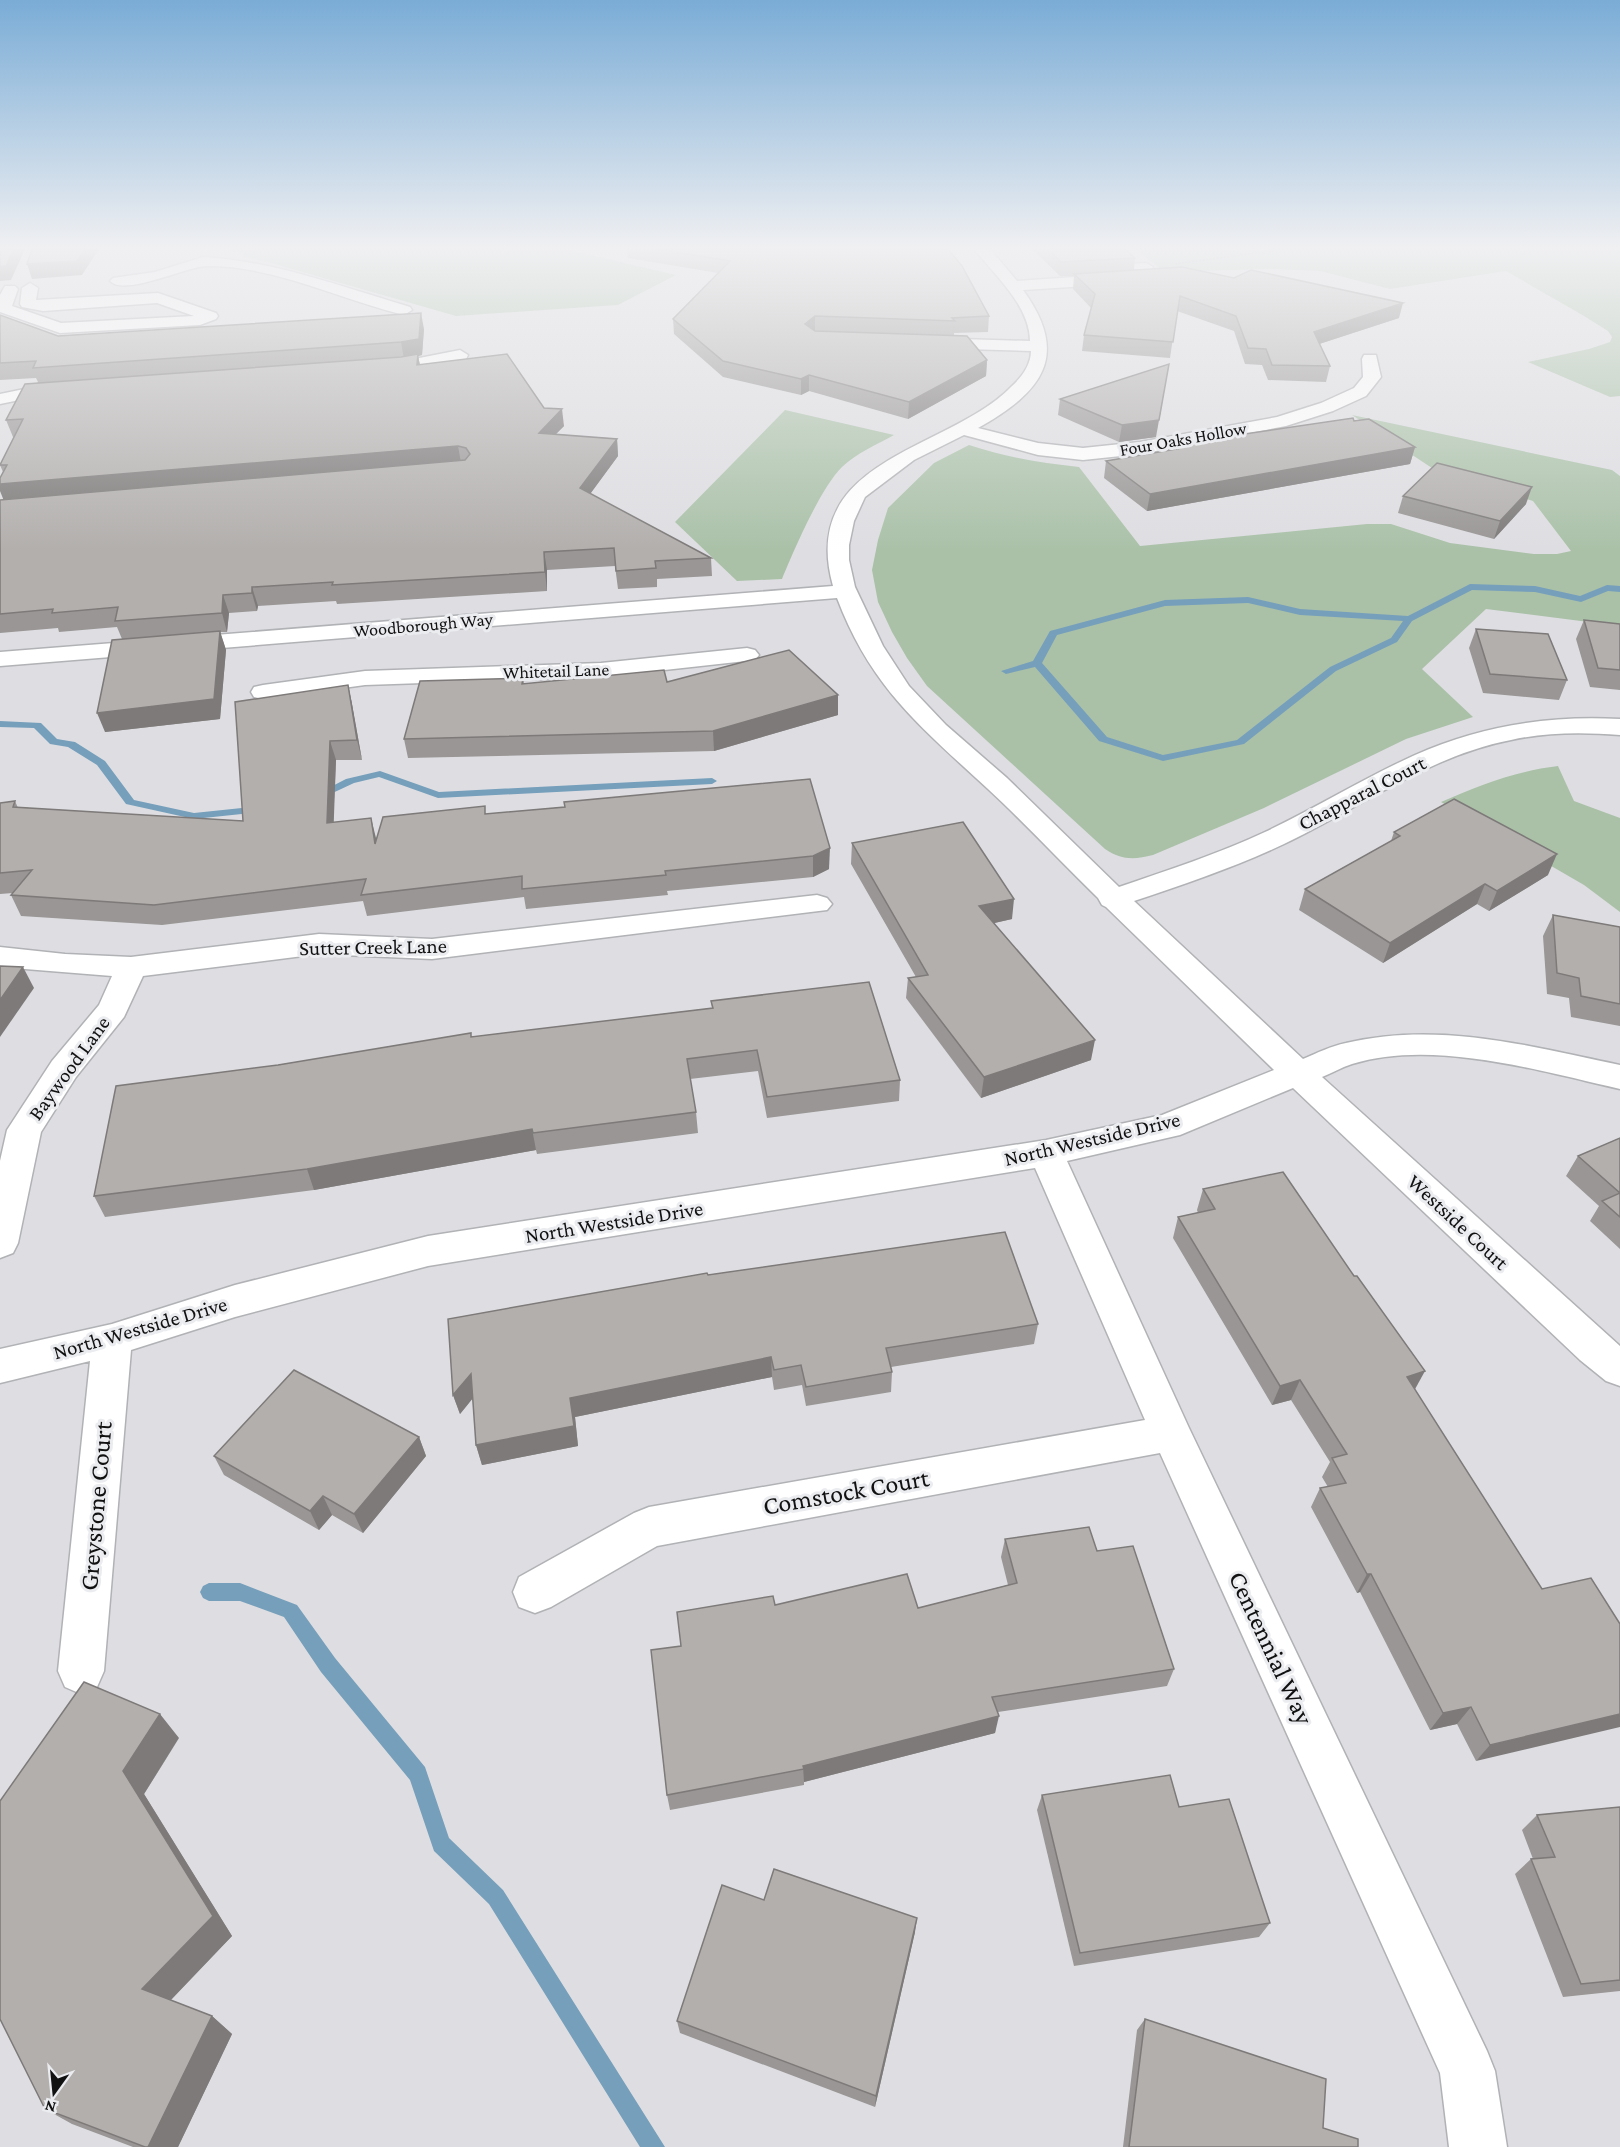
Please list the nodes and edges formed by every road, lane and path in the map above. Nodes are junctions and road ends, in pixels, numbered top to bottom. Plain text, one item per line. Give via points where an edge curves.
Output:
1 (1040, 349) edge
2 (460, 355) dead end
3 (1370, 359) dead end
4 (359, 369) edge
5 (81, 388) edge
6 (0, 399) edge
7 (965, 430) junction
8 (847, 591) junction
9 (371, 653) junction
10 (747, 655) dead end
11 (0, 659) edge
12 (263, 692) dead end
13 (1620, 727) edge
14 (1112, 899) junction
15 (817, 904) dead end
16 (0, 957) edge
17 (132, 967) junction
18 (1298, 1074) junction
19 (1620, 1077) edge
20 (1046, 1153) junction
21 (0, 1243) edge
22 (112, 1340) junction
23 (0, 1366) edge
24 (1620, 1369) edge
25 (1171, 1433) junction
26 (535, 1592) dead end
27 (81, 1671) dead end
28 (1478, 2147) edge

1 - 7 street via 1038,363 1022,387 1003,407
2 - 4 street via 404,366
3 - 7 street, Four Oaks Hollow via 1372,377 1360,392 1327,406 1281,422 1140,448 1083,454 1038,449
5 - 6 street
7 - 8 street via 908,455 857,492 840,532 837,566
8 - 9 street, Woodborough Way
8 - 14 street via 872,649 898,690 1013,798
9 - 10 street, Whitetail Lane via 601,670
9 - 11 street, Woodborough Way
9 - 12 street, Whitetail Lane
13 - 14 street, Chapparal Court via 1556,726 1513,731 1476,741 1438,755 1217,863
14 - 18 street
15 - 17 street, Sutter Creek Lane via 432,949 319,944
16 - 17 street, Sutter Creek Lane
17 - 21 street, Baywood Lane via 113,1009 64,1069 24,1130
18 - 19 street, North Westside Drive via 1346,1054 1417,1043 1477,1048
18 - 20 street, North Westside Drive via 1168,1126
18 - 24 street, Westside Court
20 - 22 street, North Westside Drive via 428,1251 235,1301
20 - 25 street, Centennial Way
22 - 23 street, North Westside Drive
22 - 27 street, Greystone Court
25 - 26 street, Comstock Court via 650,1527
25 - 28 street, Centennial Way via 1467,2071

